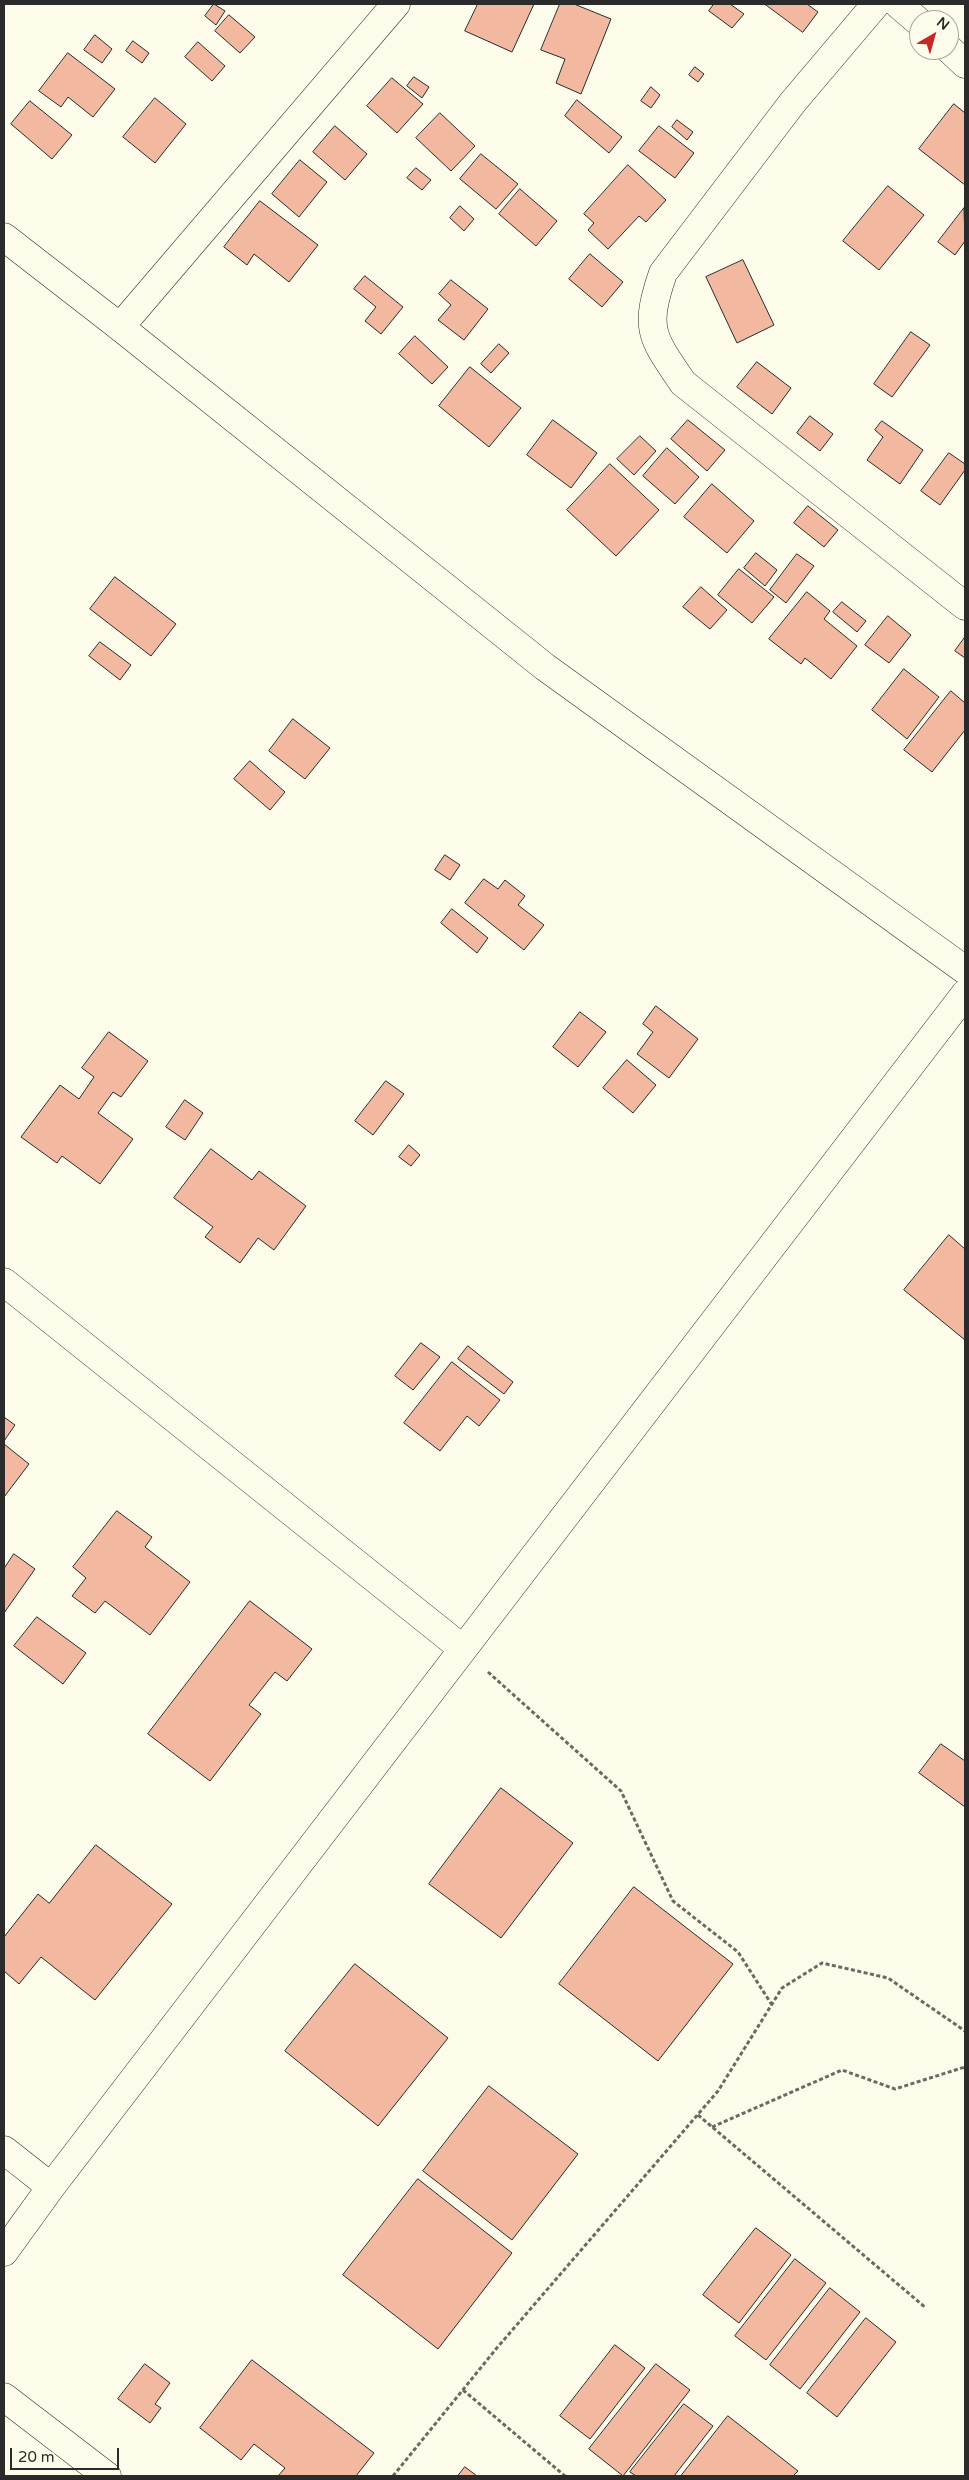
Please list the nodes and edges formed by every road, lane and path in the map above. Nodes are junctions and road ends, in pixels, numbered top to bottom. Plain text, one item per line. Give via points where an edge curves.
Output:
1 (396, 4) edge
2 (876, 4) edge
3 (898, 4) edge
4 (909, 13) edge
5 (4, 238) edge
6 (120, 327) junction
7 (965, 606) edge
8 (965, 970) edge
9 (965, 994) edge
10 (4, 1282) edge
11 (463, 1649) junction
12 (772, 2005) junction
13 (965, 2031) edge
14 (965, 2067) edge
15 (698, 2115) junction
16 (712, 2127) junction
17 (4, 2150) edge
18 (51, 2187) junction
19 (4, 2252) edge
20 (926, 2308) dead end
21 (463, 2390) junction
22 (4, 2397) edge
23 (107, 2476) edge
24 (393, 2476) edge
25 (565, 2476) edge

1 - 6 street
2 - 7 street via 793,102 663,274 652,306 653,335 683,383
3 - 4 street
5 - 6 street
6 - 8 street via 545,667
9 - 11 street
10 - 11 street
11 - 12 path via 622,1791 673,1901 738,1952
11 - 18 street
12 - 13 path via 782,1988 822,1963 888,1978
12 - 15 path via 718,2091
14 - 16 path via 895,2089 842,2070
15 - 16 path
15 - 21 path
16 - 20 path
17 - 18 street
18 - 19 street
21 - 24 path
21 - 25 path
22 - 23 street

